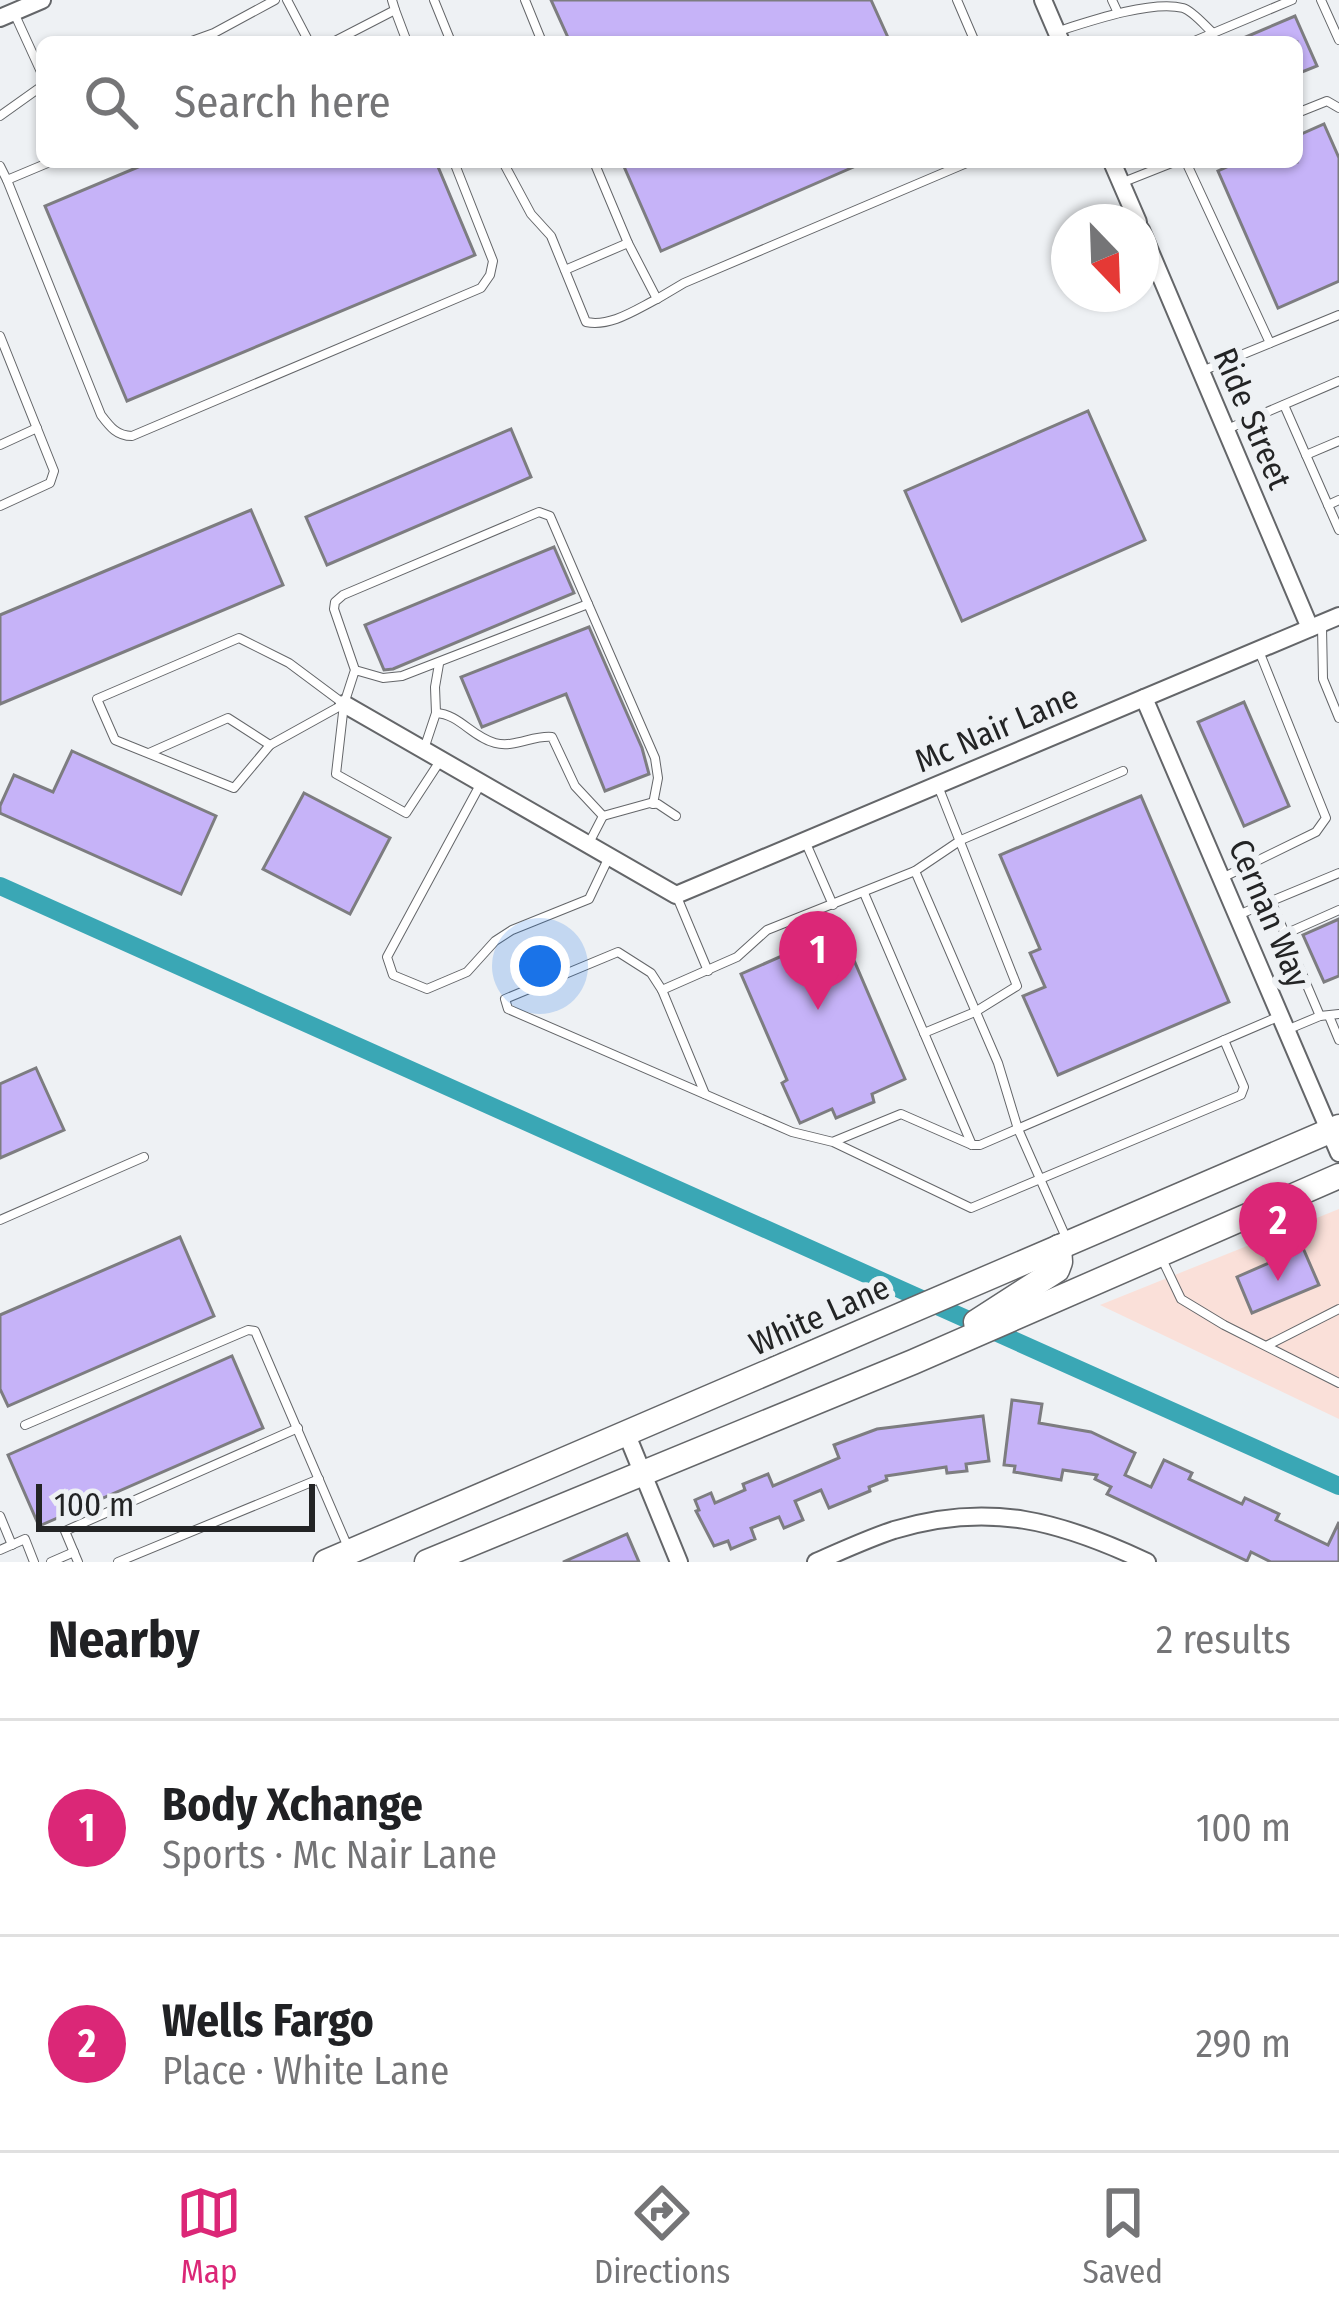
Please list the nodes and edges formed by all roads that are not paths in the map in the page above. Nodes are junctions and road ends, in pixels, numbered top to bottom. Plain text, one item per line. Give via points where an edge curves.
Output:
1 (42, 0) edge
2 (275, 0) edge
3 (287, 0) edge
4 (434, 0) edge
5 (524, 0) edge
6 (957, 0) edge
7 (1043, 0) edge
8 (1112, 0) edge
9 (1292, 0) edge
10 (1322, 0) edge
11 (393, 5) edge
12 (1118, 13) junction
13 (6, 15) edge
14 (1213, 33) junction
15 (205, 36) edge
16 (306, 36) edge
17 (343, 36) edge
18 (405, 36) edge
19 (449, 36) edge
20 (539, 36) edge
21 (973, 36) edge
22 (1059, 36) edge
23 (1061, 36) edge
24 (1206, 36) edge
25 (1339, 40) edge
26 (36, 64) edge
27 (36, 90) edge
28 (1339, 108) edge
29 (1303, 111) edge
30 (0, 116) edge
31 (0, 166) edge
32 (36, 168) edge
33 (456, 168) edge
34 (506, 168) edge
35 (597, 168) edge
36 (955, 168) edge
37 (1115, 168) edge
38 (1159, 168) edge
39 (1189, 168) edge
40 (7, 180) junction
41 (1121, 183) junction
42 (1130, 204) edge
43 (628, 243) junction
44 (565, 270) junction
45 (1159, 273) edge
46 (657, 299) junction
47 (1339, 315) edge
48 (0, 336) edge
49 (1270, 343) junction
50 (1201, 372) junction
51 (1339, 380) edge
52 (1284, 405) junction
53 (38, 428) junction
54 (1226, 430) junction
55 (1339, 441) edge
56 (0, 445) edge
57 (1306, 455) junction
58 (1339, 500) edge
59 (1328, 505) junction
60 (0, 506) edge
61 (1339, 530) edge
62 (588, 604) junction
63 (1329, 621) edge
64 (1258, 650) junction
65 (440, 663) junction
66 (355, 670) junction
67 (1144, 698) junction
68 (344, 704) junction
69 (436, 712) junction
70 (1339, 718) edge
71 (270, 746) junction
72 (423, 750) junction
73 (148, 754) junction
74 (441, 760) junction
75 (1123, 771) dead end
76 (481, 783) junction
77 (937, 785) junction
78 (653, 803) junction
79 (603, 816) junction
80 (676, 816) dead end
81 (962, 840) junction
82 (805, 841) junction
83 (588, 845) junction
84 (609, 857) junction
85 (915, 871) junction
86 (1339, 873) edge
87 (1222, 878) junction
88 (864, 892) junction
89 (676, 895) junction
90 (1271, 901) junction
91 (833, 905) junction
92 (1339, 910) edge
93 (1238, 915) junction
94 (1285, 934) junction
95 (708, 970) junction
96 (662, 990) junction
97 (976, 1012) junction
98 (1329, 1016) edge
99 (1285, 1023) junction
100 (924, 1033) junction
101 (1224, 1040) junction
102 (1339, 1040) edge
103 (706, 1094) junction
104 (1018, 1129) junction
105 (1336, 1137) edge
106 (833, 1142) junction
107 (973, 1144) junction
108 (144, 1157) dead end
109 (1339, 1176) edge
110 (1041, 1180) junction
111 (0, 1220) edge
112 (1064, 1245) junction
113 (1160, 1255) junction
114 (1043, 1280) junction
115 (1339, 1309) edge
116 (1266, 1346) junction
117 (1339, 1383) edge
118 (25, 1425) dead end
119 (298, 1428) junction
120 (627, 1435) junction
121 (641, 1472) junction
122 (319, 1479) junction
123 (0, 1516) edge
124 (12, 1545) junction
125 (0, 1550) edge
126 (74, 1552) junction
127 (339, 1558) edge
128 (822, 1561) edge
129 (34, 1562) edge
130 (51, 1562) edge
131 (78, 1562) edge
132 (118, 1562) edge
133 (427, 1562) edge
134 (679, 1562) edge
135 (1147, 1562) edge

1 - 13 street
2 - 15 lane
3 - 16 lane
4 - 19 lane
5 - 20 lane
6 - 21 lane
7 - 22 street
8 - 12 lane
9 - 14 lane
10 - 25 lane
11 - 17 lane
11 - 18 lane
12 - 14 lane via 1185,8
12 - 23 lane
13 - 26 lane
14 - 24 lane
27 - 30 lane
28 - 29 lane via 1327,101
31 - 40 lane
32 - 40 lane
33 - 40 lane via 493,261 481,288 132,436 101,415
34 - 44 lane
35 - 43 lane
36 - 46 lane
37 - 41 street, Ride Street
38 - 41 lane
39 - 49 lane
41 - 42 street, Ride Street
43 - 44 lane
43 - 46 lane
44 - 46 lane via 586,322 599,325
45 - 50 street, Ride Street
47 - 49 lane
48 - 53 lane
49 - 50 lane
50 - 54 street, Ride Street
51 - 52 lane
52 - 54 lane
52 - 57 lane
53 - 56 lane
53 - 60 lane via 53,478
54 - 63 street, Ride Street
55 - 57 lane
57 - 59 lane
58 - 59 lane
59 - 61 lane
62 - 65 lane
62 - 66 lane via 550,516 539,512 337,598
62 - 78 lane via 655,758
63 - 64 street, Mc Nair Lane
63 - 70 lane via 1323,679
64 - 67 street, Mc Nair Lane
64 - 87 lane via 1326,818 1316,832
65 - 66 lane via 392,679
65 - 69 lane
66 - 68 lane
67 - 77 street, Mc Nair Lane
67 - 87 street, Cernan Way
68 - 71 lane
68 - 72 street
68 - 73 lane via 239,638 97,699 115,740
68 - 74 lane via 337,774 406,813
69 - 72 lane
69 - 79 lane via 490,742 552,737 575,786
71 - 73 lane via 228,718
71 - 73 lane via 234,788
72 - 74 street
74 - 76 street
75 - 81 lane
76 - 83 street
76 - 84 lane via 387,957 393,975 427,989 467,972 512,930 589,899
77 - 81 lane
77 - 82 street, Mc Nair Lane
78 - 79 lane
78 - 80 lane
79 - 83 lane
81 - 85 lane
81 - 97 lane via 1017,982
82 - 89 street, Mc Nair Lane
82 - 91 lane
83 - 84 street
84 - 89 street
85 - 88 lane
85 - 97 lane
86 - 90 lane
87 - 93 street, Cernan Way
88 - 91 lane
88 - 100 lane
89 - 95 lane
90 - 93 lane
90 - 94 lane
91 - 95 lane via 767,930
92 - 94 lane
93 - 99 street, Cernan Way
94 - 98 lane
95 - 96 lane
96 - 103 lane
96 - 103 lane via 618,952 505,999 508,1009
97 - 100 lane
97 - 104 lane
98 - 99 lane
98 - 102 lane
99 - 101 lane
99 - 105 street, Cernan Way
100 - 107 lane
101 - 104 lane
101 - 110 lane via 1241,1095
103 - 106 lane
104 - 107 lane
104 - 110 lane
105 - 112 main road, White Lane
106 - 107 lane via 901,1114
106 - 110 lane via 971,1208
108 - 111 lane
109 - 113 main road, White Lane
110 - 112 lane
112 - 114 main road, White Lane
113 - 114 main road, White Lane
113 - 116 lane via 1181,1299
114 - 120 main road, White Lane via 892,1319
114 - 121 main road, White Lane via 913,1362
115 - 116 lane
116 - 117 lane
118 - 119 lane via 248,1330 260,1337
119 - 122 lane
119 - 126 lane via 65,1531
120 - 121 street
120 - 127 main road, White Lane
121 - 133 main road, White Lane
121 - 134 street
122 - 127 lane
122 - 132 lane
123 - 124 lane
124 - 125 lane
124 - 129 lane via 25,1539
126 - 130 lane
126 - 131 lane
128 - 135 street via 924,1522 997,1516 1068,1528

